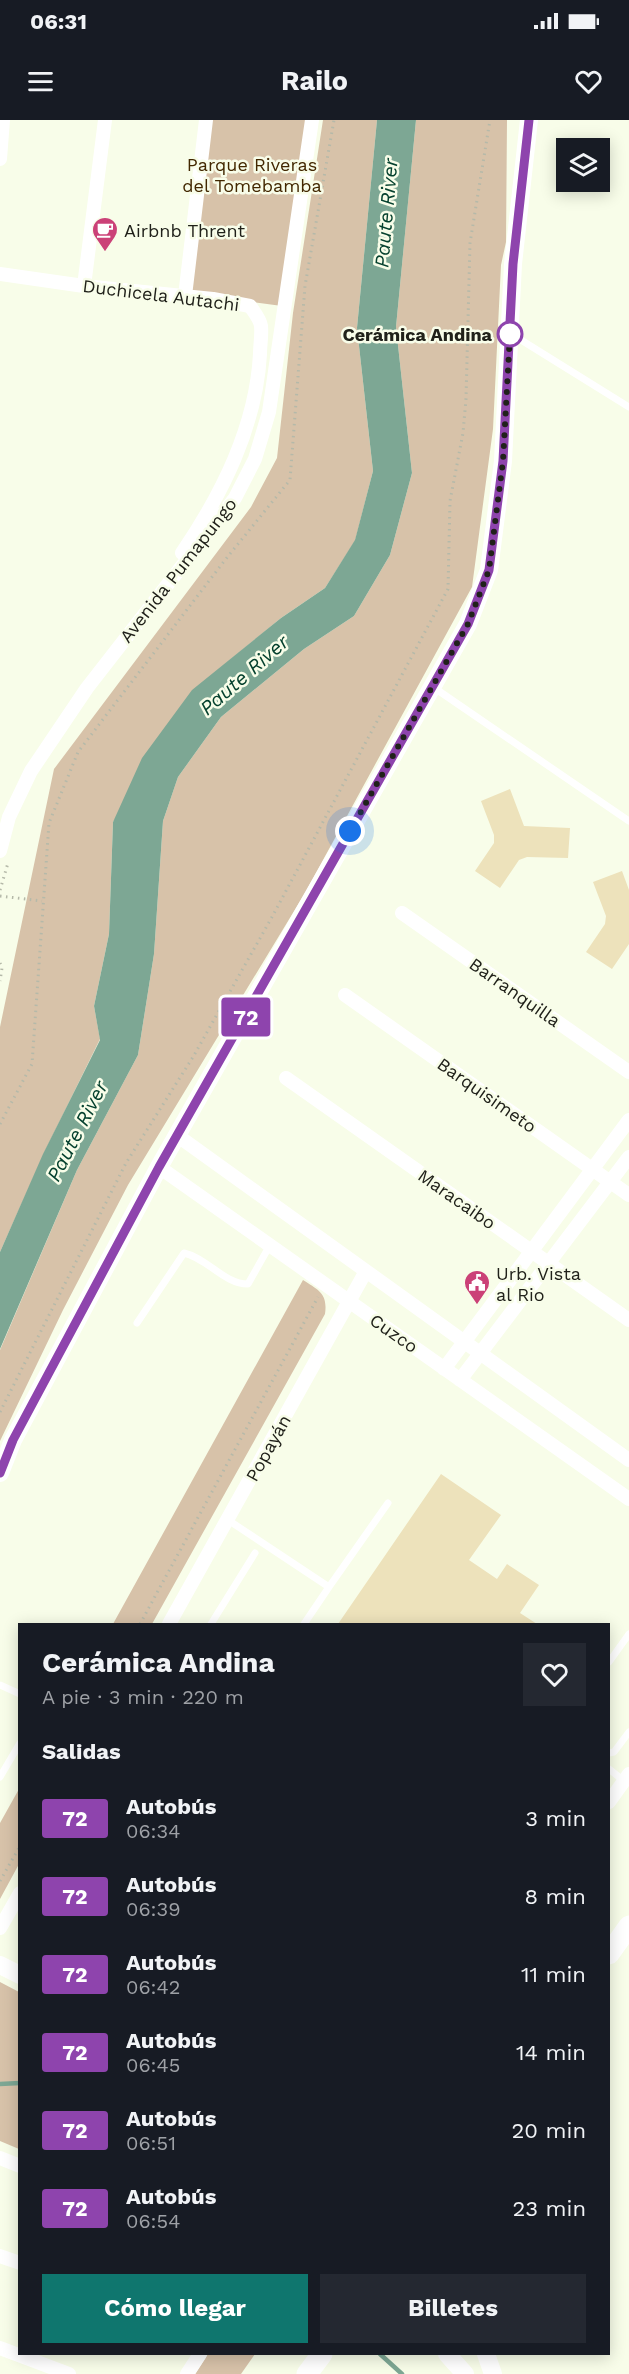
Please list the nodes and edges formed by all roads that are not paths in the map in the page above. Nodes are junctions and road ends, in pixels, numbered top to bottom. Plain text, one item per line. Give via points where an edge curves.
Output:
1 (3, 120) edge
2 (105, 120) edge
3 (206, 120) edge
4 (312, 120) edge
5 (529, 120) edge
6 (0, 159) edge
7 (0, 274) edge
8 (84, 286) junction
9 (185, 296) junction
10 (510, 334) junction
11 (629, 407) edge
12 (431, 686) junction
13 (87, 688) junction
14 (629, 821) edge
15 (0, 851) edge
16 (402, 913) dead end
17 (345, 995) dead end
18 (629, 1072) edge
19 (286, 1078) dead end
20 (629, 1120) edge
21 (178, 1136) junction
22 (629, 1157) edge
23 (159, 1167) junction
24 (592, 1169) junction
25 (610, 1182) junction
26 (629, 1195) edge
27 (270, 1245) junction
28 (531, 1251) junction
29 (548, 1263) junction
30 (366, 1271) junction
31 (349, 1302) junction
32 (629, 1320) edge
33 (137, 1323) dead end
34 (464, 1341) junction
35 (480, 1353) junction
36 (444, 1369) junction
37 (460, 1380) junction
38 (629, 1460) edge
39 (0, 1473) edge
40 (629, 1499) edge
41 (388, 1503) dead end
42 (228, 1520) junction
43 (255, 1553) dead end
44 (329, 1587) junction
45 (170, 1623) edge
46 (213, 1623) edge
47 (305, 1623) edge
48 (629, 1634) edge
49 (610, 1661) edge
50 (0, 1685) edge
51 (18, 1693) edge
52 (629, 1732) edge
53 (18, 1746) edge
54 (610, 1754) edge
55 (610, 1770) edge
56 (0, 1777) edge
57 (627, 1778) edge
58 (610, 1799) edge
59 (18, 1896) edge
60 (629, 1926) edge
61 (0, 1928) edge
62 (610, 1953) edge
63 (0, 1965) edge
64 (18, 1974) edge
65 (0, 2158) edge
66 (18, 2165) edge
67 (0, 2256) edge
68 (18, 2262) edge
69 (0, 2348) edge
70 (199, 2355) edge
71 (321, 2355) edge
72 (448, 2355) edge
73 (486, 2355) edge
74 (36, 2363) edge
75 (69, 2374) edge
76 (187, 2374) edge
77 (307, 2374) edge
78 (465, 2374) edge
79 (493, 2374) edge

1 - 6 street
2 - 8 street
3 - 9 street
4 - 13 street, Avenida Pumapungo via 269,412 255,459 235,498
5 - 10 main road via 514,247
7 - 8 street, Duchicela Autachi
8 - 9 street, Duchicela Autachi
9 - 13 street, Duchicela Autachi via 250,306 261,325 258,382 243,438 207,516
10 - 11 lane
10 - 12 main road via 503,461 489,570 468,624
12 - 14 lane
12 - 21 main road
13 - 15 street, Avenida Pumapungo via 31,771 9,817
16 - 18 street, Barranquilla
17 - 24 street, Barquisimeto
19 - 28 street, Maracaibo
20 - 24 street
21 - 23 main road
21 - 30 street, Cuzco
22 - 25 street
23 - 27 street, Cuzco
23 - 39 main road via 13,1440
24 - 25 street, Barquisimeto
24 - 28 street
25 - 26 street, Barquisimeto
25 - 29 street
27 - 31 street, Cuzco
27 - 33 lane via 248,1284 237,1284 194,1255 184,1253
28 - 29 street, Maracaibo
28 - 34 street
29 - 32 street, Maracaibo
29 - 35 street
30 - 31 street, Popayán
30 - 34 street, Cuzco
31 - 36 street, Cuzco
31 - 42 street, Popayán
34 - 35 street, Cuzco
34 - 36 street
35 - 37 street
35 - 38 street, Cuzco
36 - 37 street, Cuzco
37 - 40 street, Cuzco
41 - 44 lane
42 - 44 lane
42 - 45 street, Popayán
43 - 46 lane
44 - 47 lane
48 - 49 lane
50 - 51 lane
52 - 54 lane
53 - 56 lane
55 - 57 lane
57 - 58 street
59 - 61 street
60 - 62 highway
63 - 64 main road
65 - 66 street
67 - 68 street
69 - 74 street
70 - 76 street
71 - 77 highway
72 - 78 main road
73 - 79 main road
74 - 75 street

